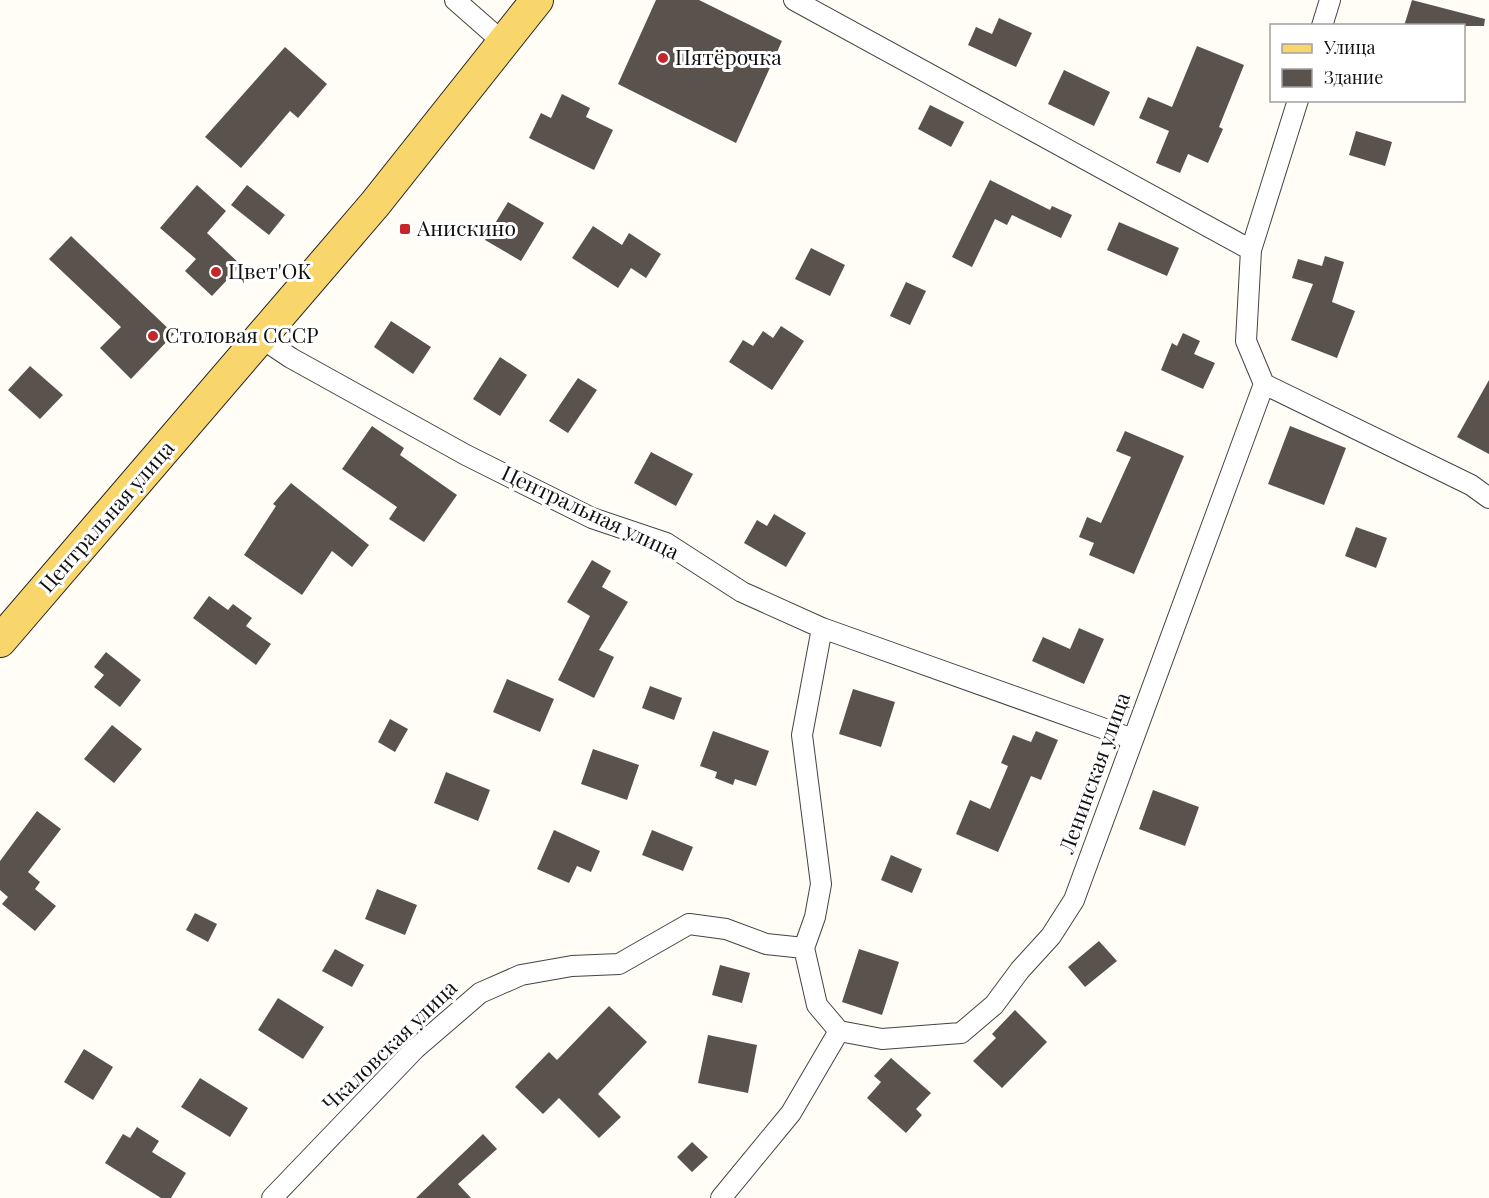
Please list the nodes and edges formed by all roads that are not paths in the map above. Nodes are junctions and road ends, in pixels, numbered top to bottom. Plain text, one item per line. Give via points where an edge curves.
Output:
1 (455, 0) edge
2 (537, 0) edge
3 (794, 0) edge
4 (1330, 0) edge
5 (1323, 24) edge
6 (505, 44) junction
7 (1297, 102) edge
8 (1251, 250) junction
9 (261, 338) junction
10 (1264, 384) junction
11 (1489, 498) edge
12 (822, 628) junction
13 (0, 641) edge
14 (1133, 739) junction
15 (804, 948) junction
16 (839, 1032) junction
17 (272, 1198) edge
18 (721, 1198) edge

1 - 6 street
2 - 6 main road, Центральная улица
3 - 8 street
4 - 5 street
6 - 9 main road, Центральная улица
7 - 8 street
8 - 10 street via 1246,341
9 - 12 street, Центральная улица via 466,455 592,518 666,543 742,592
9 - 13 main road, Центральная улица
10 - 11 street
10 - 14 street, Ленинская улица
12 - 14 street, Центральная улица
12 - 15 street via 802,735 822,885
14 - 16 street, Ленинская улица via 1074,900 1051,936 994,1005 961,1033 882,1039
15 - 16 street via 817,1005
15 - 17 street, Чкаловская улица via 766,944 726,929 689,924 619,964 572,966 521,975 480,993 415,1049
16 - 18 street via 791,1113

